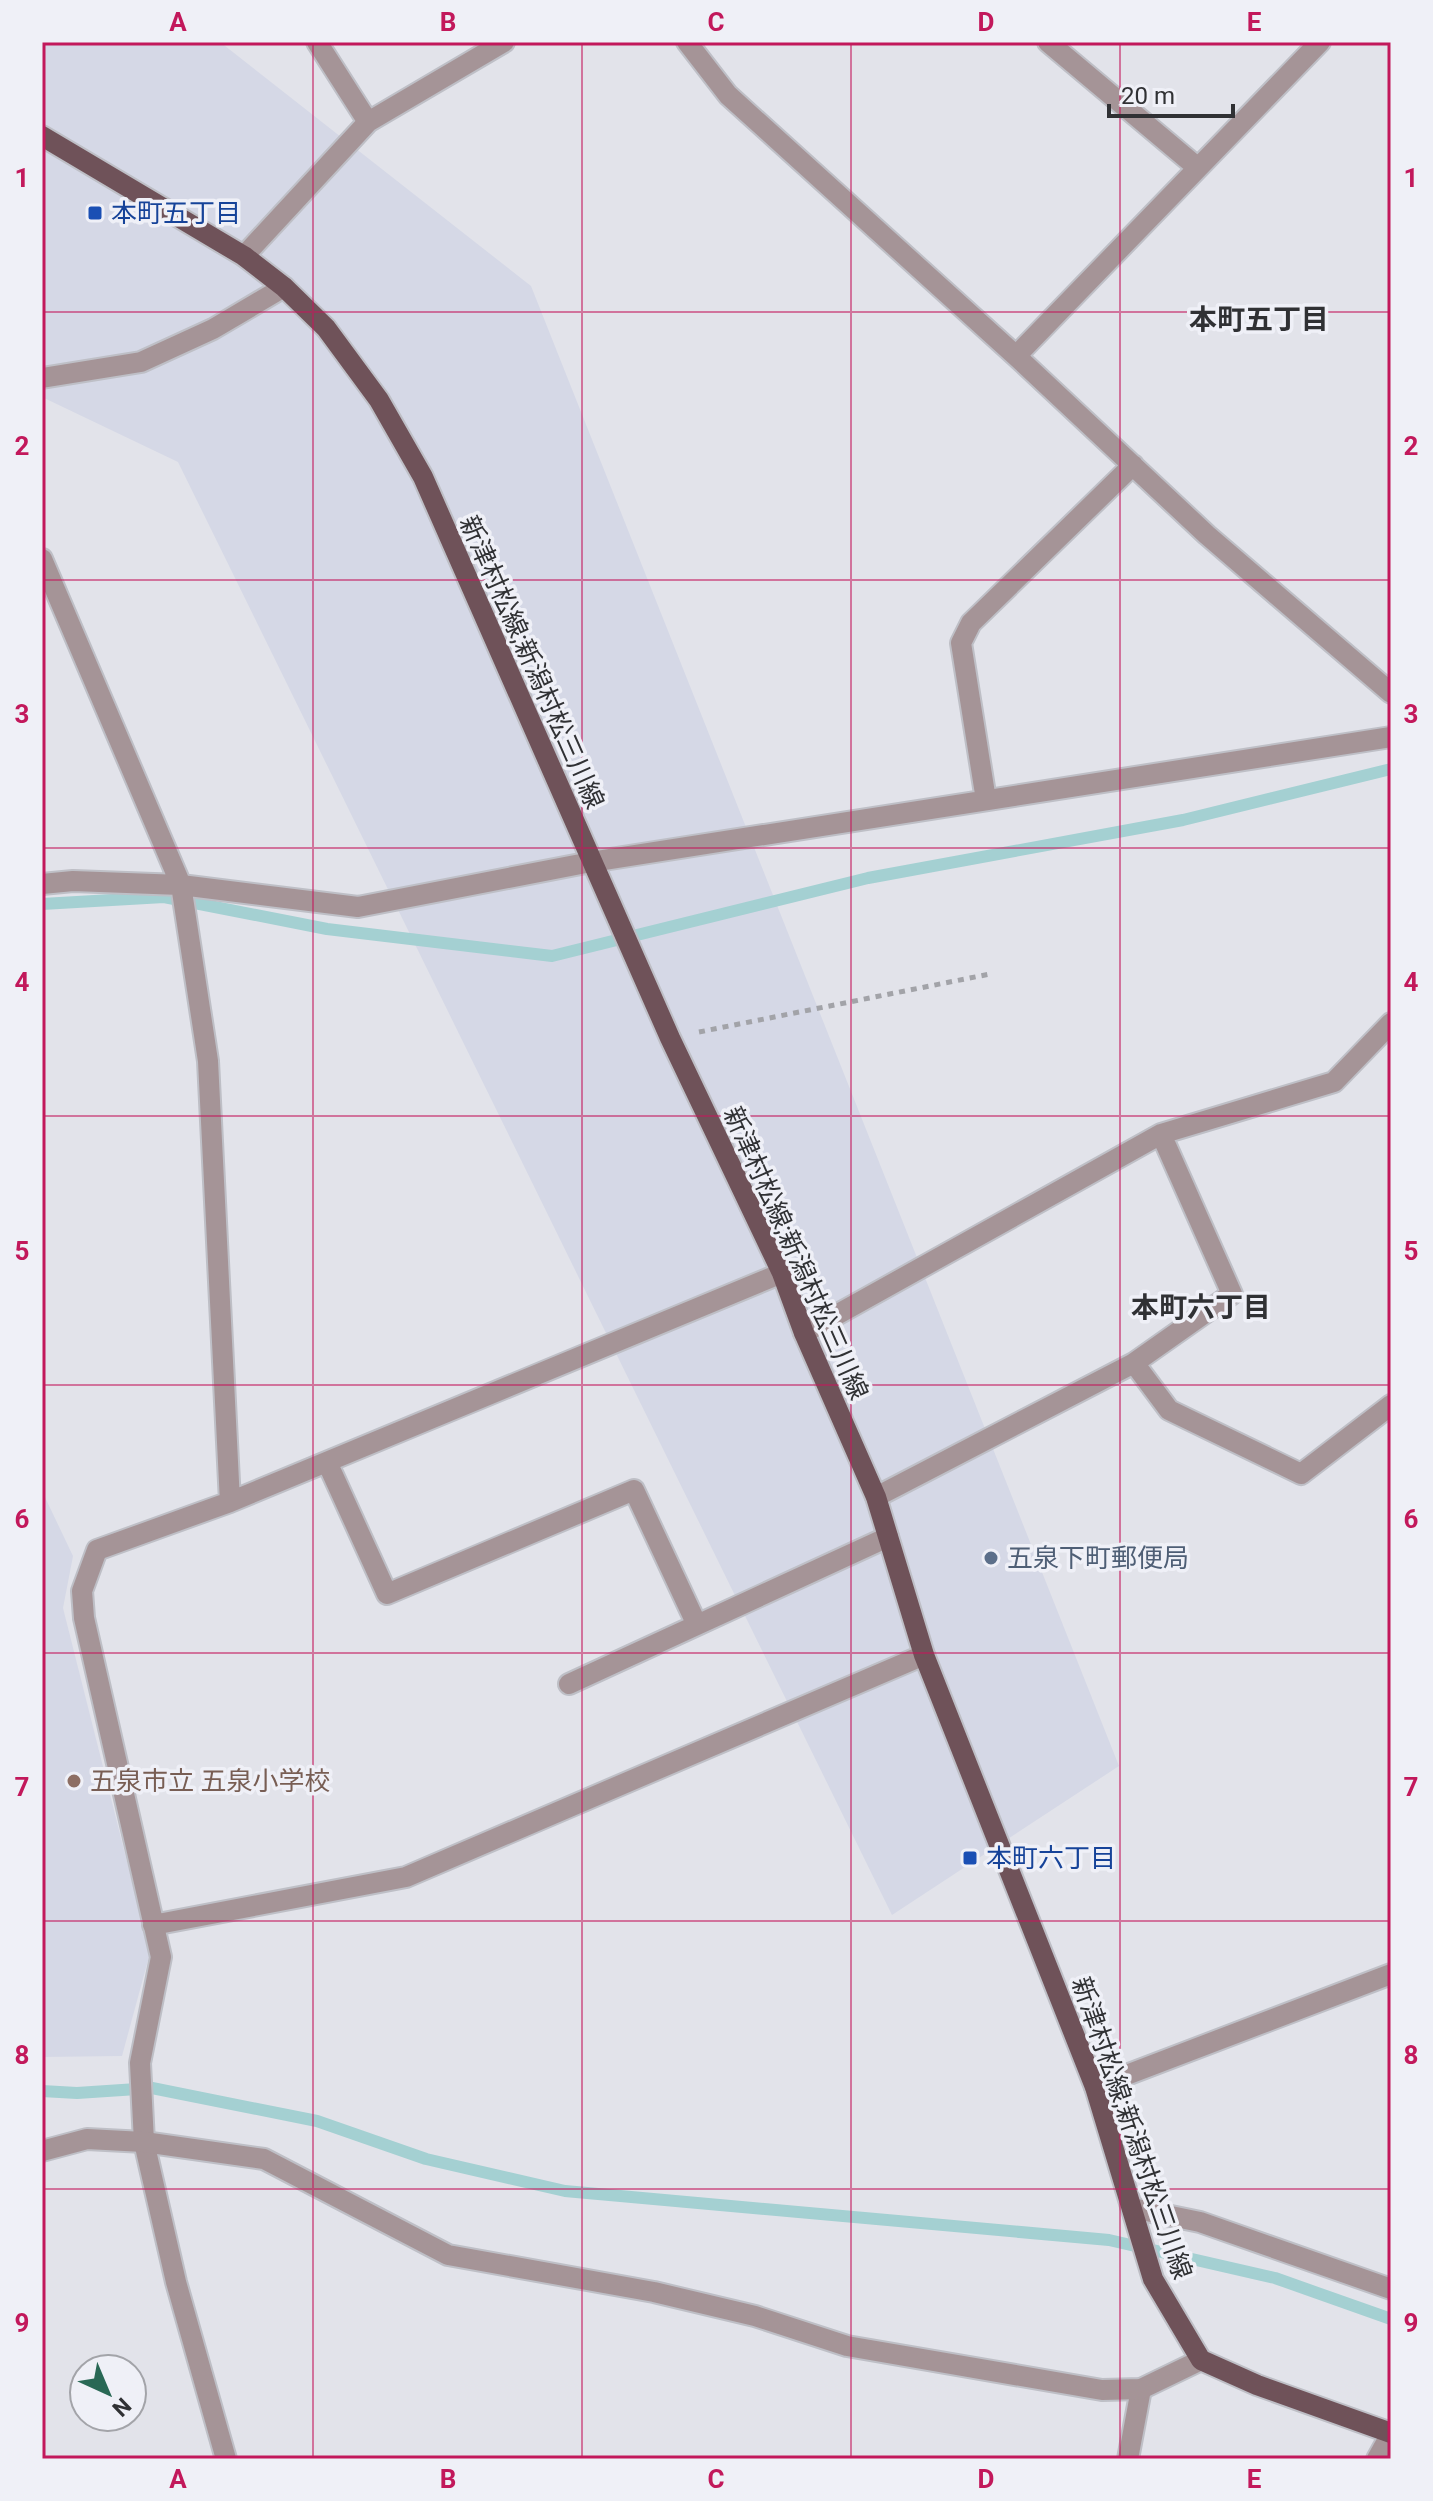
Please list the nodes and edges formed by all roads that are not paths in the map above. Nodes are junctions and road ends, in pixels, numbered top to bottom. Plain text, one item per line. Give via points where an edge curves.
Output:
1 (317, 42) edge
2 (504, 42) edge
3 (687, 42) edge
4 (1048, 42) edge
5 (1320, 42) edge
6 (368, 122) junction
7 (42, 136) edge
8 (1198, 168) junction
9 (244, 256) junction
10 (284, 287) junction
11 (1016, 356) junction
12 (42, 378) edge
13 (1133, 465) junction
14 (42, 559) edge
15 (1391, 693) edge
16 (1391, 737) edge
17 (986, 800) junction
18 (591, 862) junction
19 (42, 884) edge
20 (181, 885) junction
21 (1391, 1023) edge
22 (1161, 1134) junction
23 (782, 1273) junction
24 (804, 1333) junction
25 (1134, 1363) junction
26 (1391, 1405) edge
27 (327, 1462) junction
28 (876, 1497) junction
29 (230, 1502) junction
30 (888, 1537) junction
31 (697, 1625) junction
32 (924, 1655) junction
33 (569, 1684) dead end
34 (153, 1925) junction
35 (1391, 1974) edge
36 (1095, 2087) junction
37 (144, 2142) junction
38 (42, 2151) edge
39 (1132, 2208) junction
40 (1391, 2289) edge
41 (1201, 2360) junction
42 (1141, 2389) junction
43 (1391, 2434) edge
44 (223, 2458) edge
45 (1128, 2459) edge
46 (1377, 2459) edge

1 - 6 street
2 - 6 street
3 - 11 street via 728,95
4 - 8 street
5 - 8 street
6 - 9 street
7 - 9 main road, 新津村松線;新潟村松三川線
8 - 11 street
9 - 10 main road, 新津村松線;新潟村松三川線
10 - 12 street via 213,329 141,362
10 - 18 main road, 新津村松線;新潟村松三川線 via 326,328 370,388 423,477
11 - 13 street
13 - 15 street
13 - 17 street via 971,623 961,643
14 - 20 street
16 - 17 street
17 - 18 street
18 - 20 street via 358,907
18 - 23 main road, 新津村松線;新潟村松三川線
19 - 20 street
20 - 29 street via 208,1061
21 - 22 street via 1334,1082
22 - 24 street
22 - 25 street via 1232,1294
23 - 24 main road, 新津村松線;新潟村松三川線
23 - 27 street
24 - 28 main road, 新津村松線;新潟村松三川線
25 - 26 street via 1169,1410 1301,1474
25 - 28 street
27 - 29 street
27 - 31 street via 387,1594 634,1490
28 - 30 main road, 新津村松線;新潟村松三川線
29 - 34 street via 97,1550 82,1591
30 - 31 street
30 - 32 main road, 新津村松線;新潟村松三川線
31 - 33 street
32 - 34 street via 406,1877
32 - 36 main road, 新津村松線;新潟村松三川線
34 - 37 street via 161,1957 140,2063
35 - 36 street
36 - 39 main road, 新津村松線;新潟村松三川線
37 - 38 street via 87,2139
37 - 42 street via 264,2159 448,2255 654,2292 755,2316 847,2346 1102,2390
37 - 44 street
39 - 40 street via 1200,2222
39 - 41 main road, 新津村松線;新潟村松三川線 via 1153,2279
41 - 42 street
41 - 43 main road
42 - 45 street
43 - 46 street

